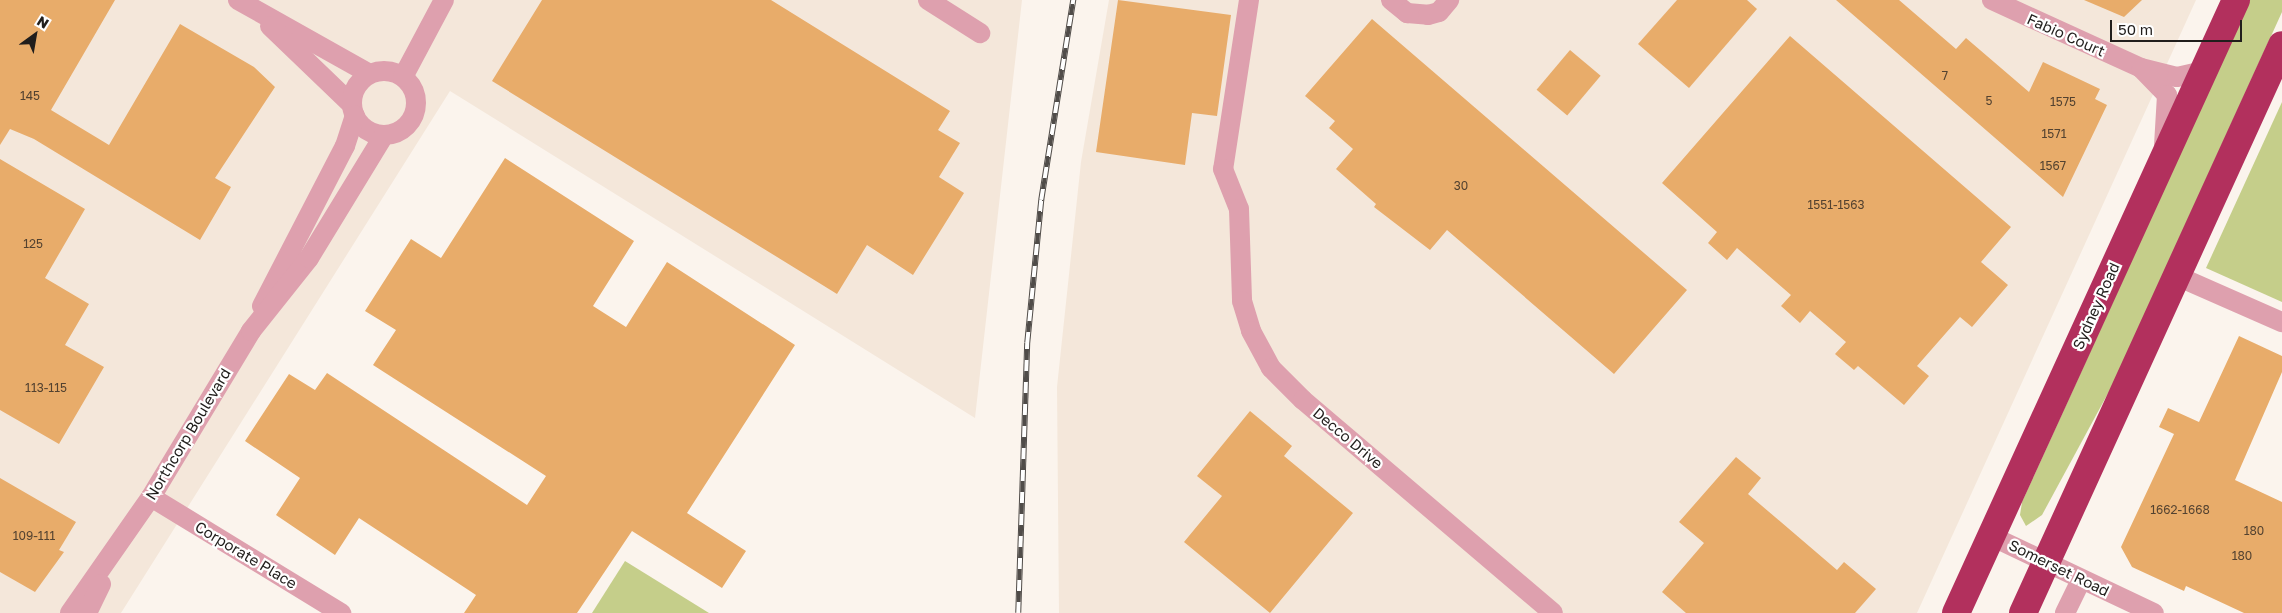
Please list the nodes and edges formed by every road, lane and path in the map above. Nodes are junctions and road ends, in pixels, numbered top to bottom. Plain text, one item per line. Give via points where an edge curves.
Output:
1 (444, 0) edge
2 (928, 0) edge
3 (1249, 0) edge
4 (1391, 0) edge
5 (1449, 0) edge
6 (1992, 0) edge
7 (2236, 0) edge
8 (244, 4) edge
9 (980, 33) dead end
10 (2282, 45) edge
11 (2141, 68) junction
12 (2203, 70) junction
13 (370, 74) junction
14 (403, 77) junction
15 (353, 110) junction
16 (384, 135) junction
17 (2162, 160) junction
18 (2177, 276) junction
19 (2282, 322) edge
20 (252, 331) junction
21 (152, 496) junction
22 (1991, 536) junction
23 (123, 537) junction
24 (2045, 563) junction
25 (2080, 580) junction
26 (2026, 611) edge
27 (70, 613) edge
28 (87, 613) edge
29 (341, 613) edge
30 (1553, 613) edge
31 (1956, 613) edge
32 (2065, 613) edge
33 (2154, 613) edge

1 - 14 street
2 - 9 street
3 - 30 street, Decco Drive via 1223,169 1239,209 1242,301 1251,331 1271,368
4 - 5 street via 1407,13 1428,14 1439,12
6 - 11 street, Fabio Court
7 - 12 highway, Sydney Road
8 - 13 street
8 - 15 street
10 - 18 highway
11 - 12 street, Fabio Court via 2177,77
11 - 17 street, Fabio Court via 2167,95
12 - 17 highway, Sydney Road
13 - 14 street via 386,71
13 - 15 street, Northcorp Boulevard via 356,86
14 - 16 street via 414,93 414,112 403,128
15 - 16 street via 367,130
15 - 20 street, Northcorp Boulevard via 345,146 275,276
16 - 20 street, Northcorp Boulevard via 309,258
17 - 22 highway, Sydney Road
18 - 19 street
18 - 24 highway
20 - 21 street, Northcorp Boulevard
21 - 23 street, Northcorp Boulevard
21 - 29 street, Corporate Place
22 - 24 street, Somerset Road
22 - 31 highway, Sydney Road
23 - 27 street, Northcorp Boulevard
23 - 28 street, Northcorp Boulevard
24 - 25 street, Somerset Road
24 - 26 highway
25 - 32 street
25 - 33 street, Somerset Road

